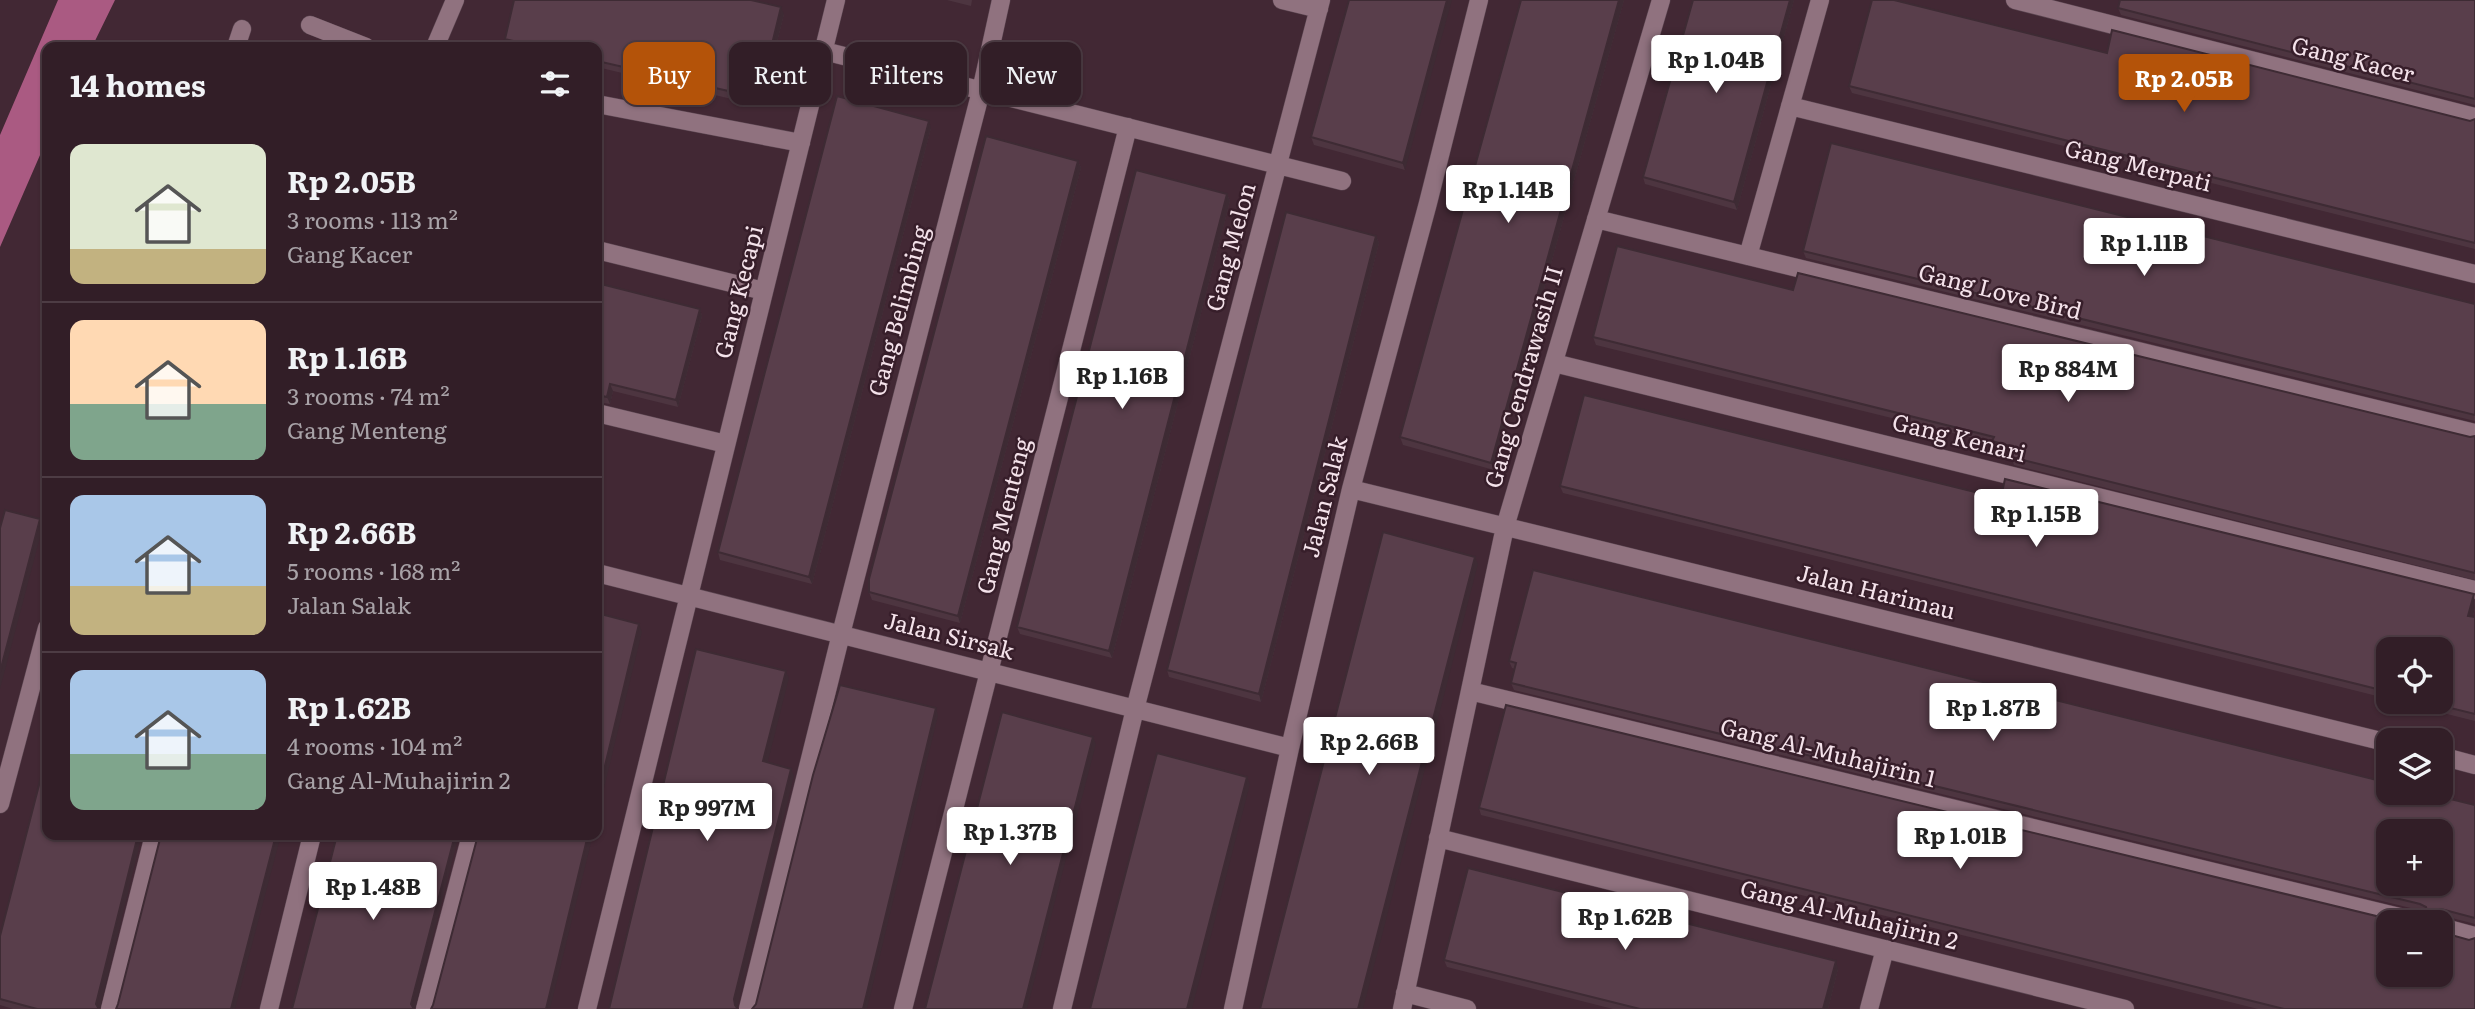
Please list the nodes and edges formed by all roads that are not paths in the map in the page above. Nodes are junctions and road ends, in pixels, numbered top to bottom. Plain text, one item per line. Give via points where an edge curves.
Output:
1 (455, 0) edge
2 (836, 0) edge
3 (1001, 0) edge
4 (1282, 0) edge
5 (1479, 0) edge
6 (1661, 0) edge
7 (1820, 0) edge
8 (2015, 0) edge
9 (1320, 4) edge
10 (310, 25) dead end
11 (242, 29) dead end
12 (238, 42) edge
13 (353, 42) edge
14 (437, 42) edge
15 (826, 42) edge
16 (992, 42) edge
17 (831, 53) edge
18 (981, 91) joint
19 (602, 105) edge
20 (810, 105) edge
21 (1037, 105) edge
22 (1790, 106) junction
23 (2475, 117) edge
24 (1128, 128) junction
25 (801, 143) junction
26 (1278, 165) junction
27 (1342, 181) dead end
28 (1596, 219) junction
29 (602, 251) edge
30 (1748, 256) junction
31 (2475, 274) edge
32 (764, 291) junction
33 (1554, 363) junction
34 (602, 414) edge
35 (2475, 433) edge
36 (726, 444) junction
37 (1351, 489) junction
38 (1505, 527) junction
39 (602, 574) edge
40 (2475, 590) edge
41 (688, 596) junction
42 (841, 634) junction
43 (42, 647) edge
44 (989, 672) junction
45 (1470, 691) junction
46 (1135, 709) junction
47 (2376, 741) edge
48 (1290, 748) junction
49 (2453, 759) edge
50 (2475, 765) edge
51 (0, 804) edge
52 (1438, 838) junction
53 (153, 840) edge
54 (311, 840) edge
55 (470, 840) edge
56 (2376, 911) edge
57 (2453, 931) edge
58 (2475, 936) edge
59 (1885, 949) junction
60 (1404, 1001) edge
61 (2095, 1005) edge
62 (110, 1009) edge
63 (269, 1009) edge
64 (425, 1009) edge
65 (587, 1009) edge
66 (748, 1009) edge
67 (902, 1009) edge
68 (1062, 1009) edge
69 (1233, 1009) edge
70 (1467, 1009) edge
71 (1869, 1009) edge
72 (2125, 1009) edge

1 - 14 street
2 - 15 street, Gang Kecapi
3 - 16 street, Gang Belimbing
4 - 9 street
5 - 37 street, Jalan Salak
6 - 28 street, Gang Cendrawasih II
7 - 22 street
8 - 23 street, Gang Kacer
9 - 26 street, Gang Melon
10 - 13 street
11 - 12 street
17 - 18 street
18 - 42 street, Gang Belimbing
19 - 25 street
20 - 25 street, Gang Kecapi
21 - 24 street
22 - 30 street
22 - 31 street, Gang Merpati
24 - 26 street
24 - 44 street, Gang Menteng
25 - 32 street, Gang Kecapi
26 - 27 street
26 - 46 street, Gang Melon
28 - 30 street, Gang Love Bird
28 - 33 street, Gang Cendrawasih II
29 - 32 street
30 - 35 street, Gang Love Bird
32 - 36 street, Gang Kecapi
33 - 38 street, Gang Cendrawasih II
33 - 40 street, Gang Kenari
34 - 36 street
36 - 41 street, Gang Kecapi
37 - 38 street, Jalan Harimau
37 - 48 street, Jalan Salak
38 - 45 street, Gang Cendrawasih II
38 - 47 street, Jalan Harimau
39 - 41 street, Jalan Sirsak
41 - 42 street, Jalan Sirsak
41 - 65 street, Gang Kecapi
42 - 44 street, Jalan Sirsak
42 - 66 street, Gang Belimbing
43 - 51 street
44 - 46 street, Jalan Sirsak
44 - 67 street, Gang Menteng
45 - 52 street, Gang Cendrawasih II
45 - 56 street, Gang Al-Muhajirin 1
46 - 48 street, Jalan Sirsak
46 - 68 street, Gang Melon
48 - 69 street, Jalan Salak
49 - 50 street
52 - 59 street, Gang Al-Muhajirin 2
52 - 60 street, Gang Cendrawasih II
53 - 62 street
54 - 63 street
55 - 64 street
57 - 58 street
59 - 61 street, Gang Al-Muhajirin 2
59 - 71 street
60 - 70 street
61 - 72 street, Gang Al-Muhajirin 2

